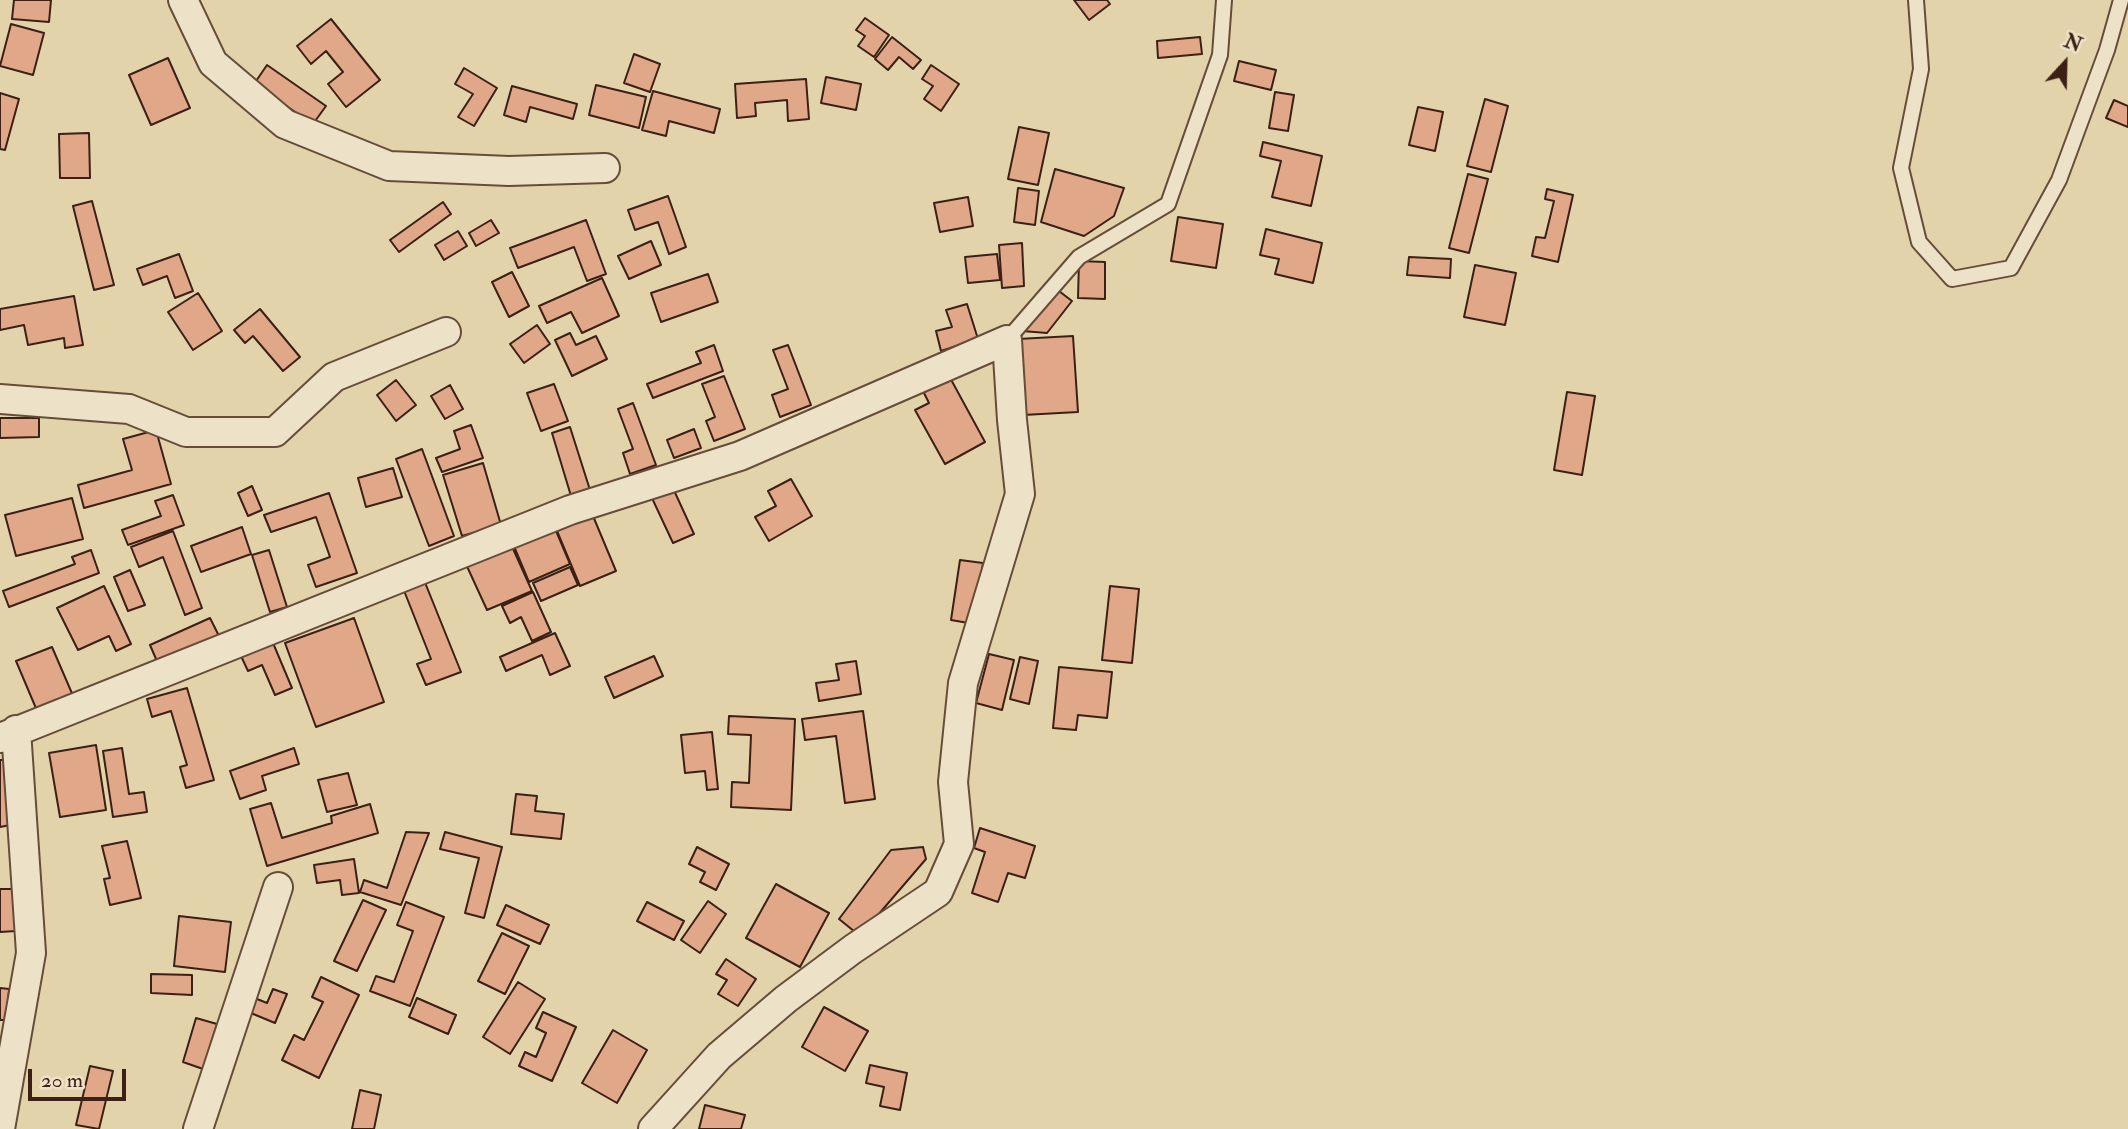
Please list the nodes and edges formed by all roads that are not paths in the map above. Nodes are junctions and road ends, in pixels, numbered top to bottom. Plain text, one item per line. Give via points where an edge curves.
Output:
1 (183, 0) edge
2 (1224, 0) edge
3 (1916, 0) edge
4 (2120, 0) edge
5 (605, 168) dead end
6 (446, 332) dead end
7 (1007, 340) junction
8 (0, 399) edge
9 (8, 734) edge
10 (278, 887) dead end
11 (0, 1129) edge
12 (198, 1129) edge
13 (653, 1129) edge

1 - 5 street via 213,63 285,124 389,166 509,171
2 - 7 lane via 1220,55 1168,204 1079,257
3 - 4 lane via 1921,69 1902,168 1919,242 1952,279 2011,268 2059,180 2107,50
6 - 8 street via 334,377 275,432 186,432 129,410
7 - 9 street via 740,456 570,510
7 - 13 street via 1020,494 963,683 953,782 959,844 938,892 786,999 719,1056
9 - 11 street via 32,953
10 - 12 street

